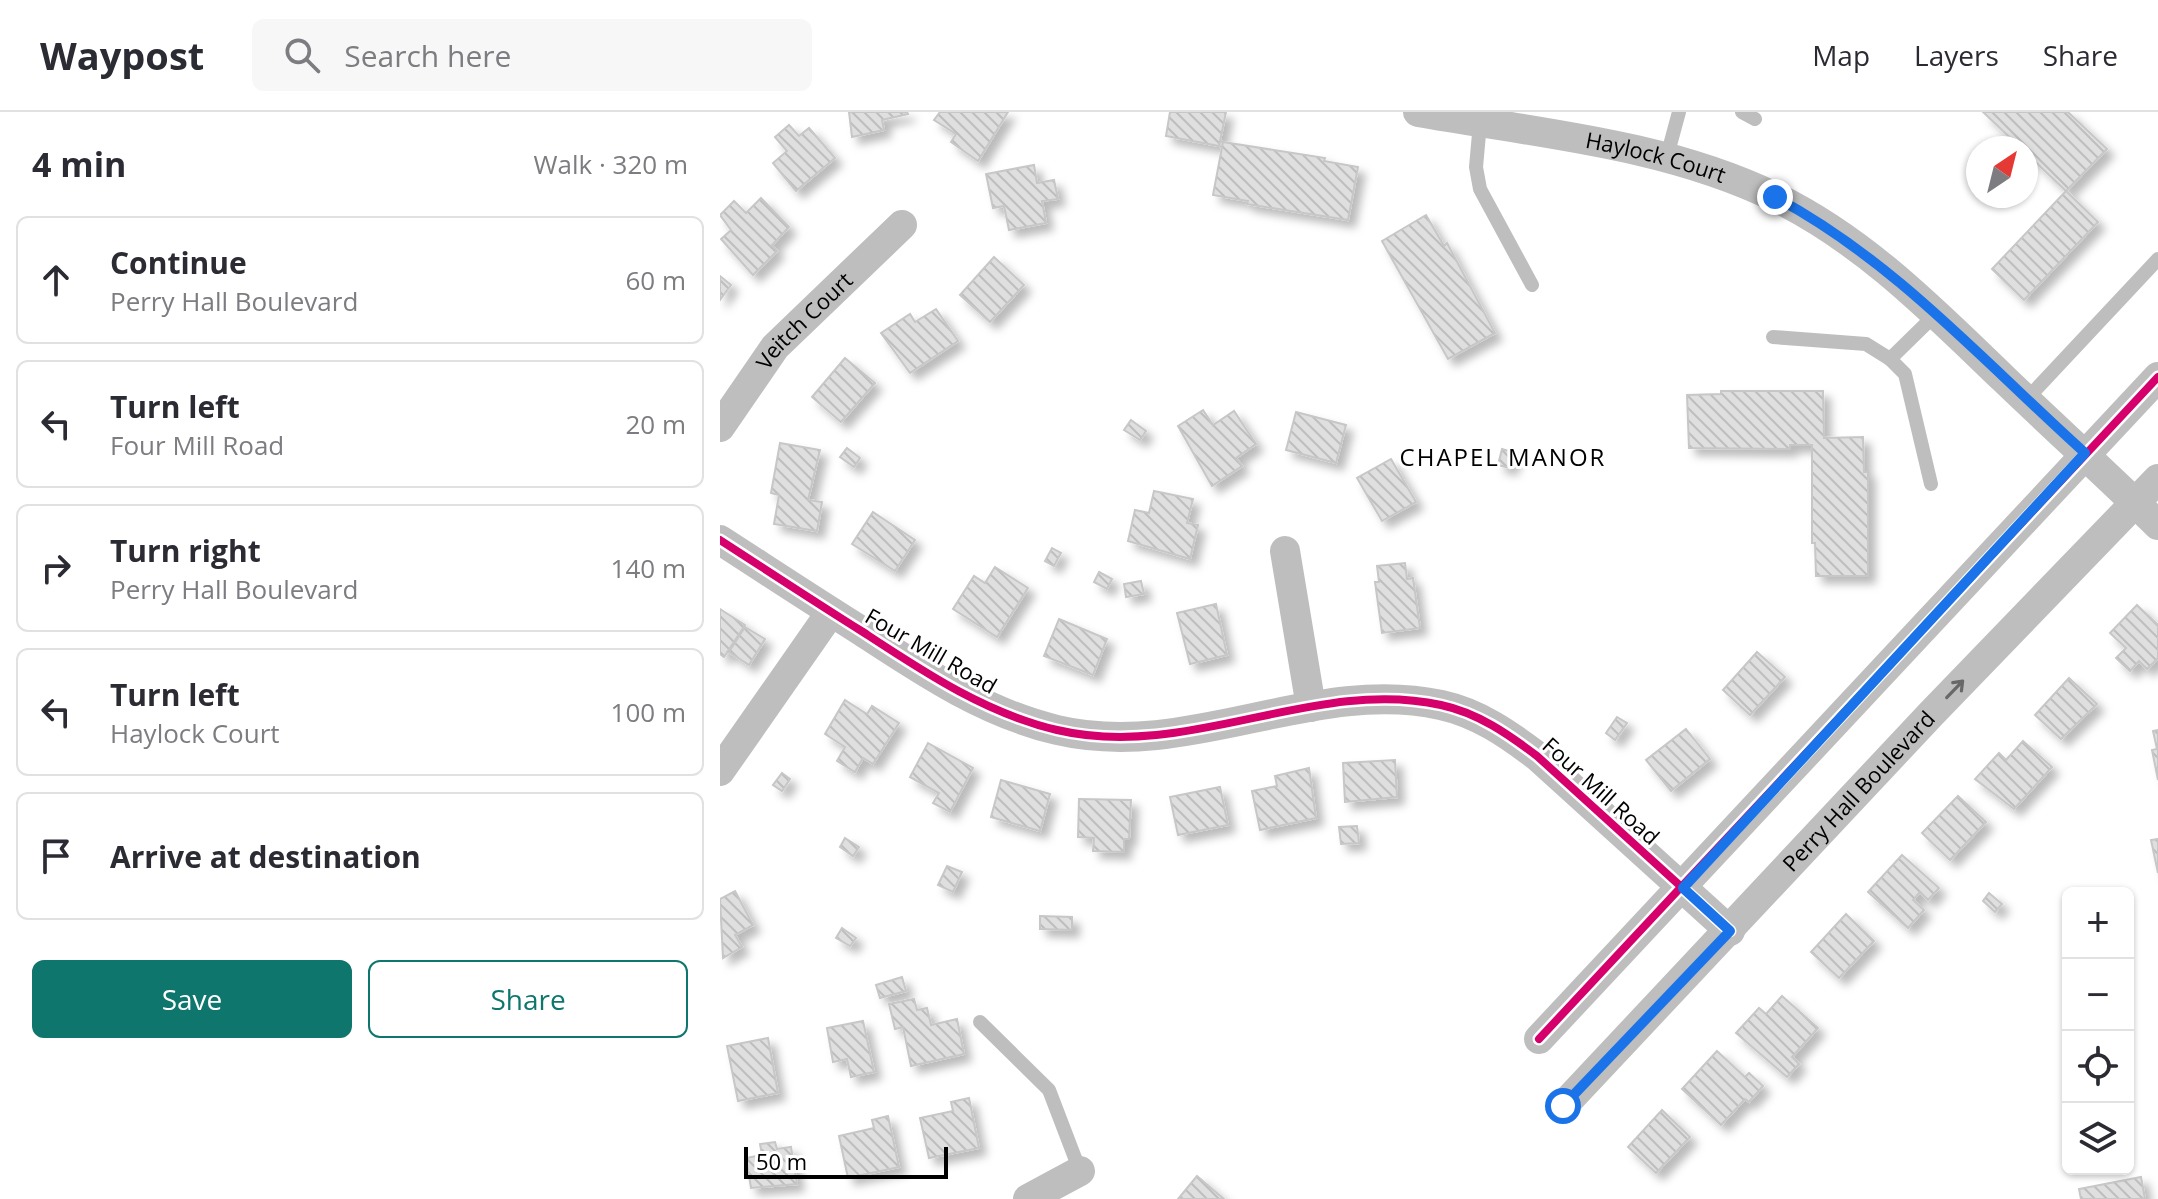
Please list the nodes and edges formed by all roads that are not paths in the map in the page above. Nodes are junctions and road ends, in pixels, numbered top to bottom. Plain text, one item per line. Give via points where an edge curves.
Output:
1 (1418, 112) edge
2 (1679, 112) edge
3 (1481, 117) edge
4 (1666, 160) junction
5 (902, 225) dead end
6 (2158, 259) edge
7 (1532, 285) dead end
8 (1936, 314) junction
9 (1773, 337) dead end
10 (1890, 359) junction
11 (2158, 377) edge
12 (2026, 400) junction
13 (720, 427) edge
14 (2085, 453) junction
15 (2158, 479) edge
16 (1931, 484) dead end
17 (2136, 503) junction
18 (2158, 525) edge
19 (720, 540) edge
20 (1285, 551) dead end
21 (831, 612) junction
22 (1311, 707) junction
23 (720, 771) edge
24 (1683, 888) junction
25 (1730, 931) junction
26 (980, 1022) dead end
27 (1539, 1039) dead end
28 (1563, 1106) dead end
29 (1080, 1171) joint
30 (1028, 1199) edge

1 - 3 street, Haylock Court
2 - 4 lane
3 - 4 street, Haylock Court
3 - 7 lane via 1476,167 1480,189
4 - 8 street, Haylock Court via 1761,192 1824,223 1901,280
5 - 13 street, Veitch Court via 775,347
6 - 12 lane
8 - 10 lane
8 - 12 street, Haylock Court
9 - 10 lane via 1866,344
10 - 16 lane via 1905,374
11 - 14 street
12 - 14 street, Haylock Court
14 - 17 street, Haylock Court
14 - 24 street
15 - 17 street, Perry Hall Boulevard
17 - 18 street, Haylock Court
25 -> 17 street, Perry Hall Boulevard
19 - 21 street, Four Mill Road
20 - 22 street
21 - 22 street, Four Mill Road via 940,683 985,706 1057,730 1156,738
21 - 23 street
22 - 24 street, Four Mill Road via 1403,700 1443,705 1491,724 1537,756
24 - 25 street, Four Mill Road
24 - 27 street
25 - 28 street, Perry Hall Boulevard
26 - 29 lane via 1049,1090
29 - 30 street

